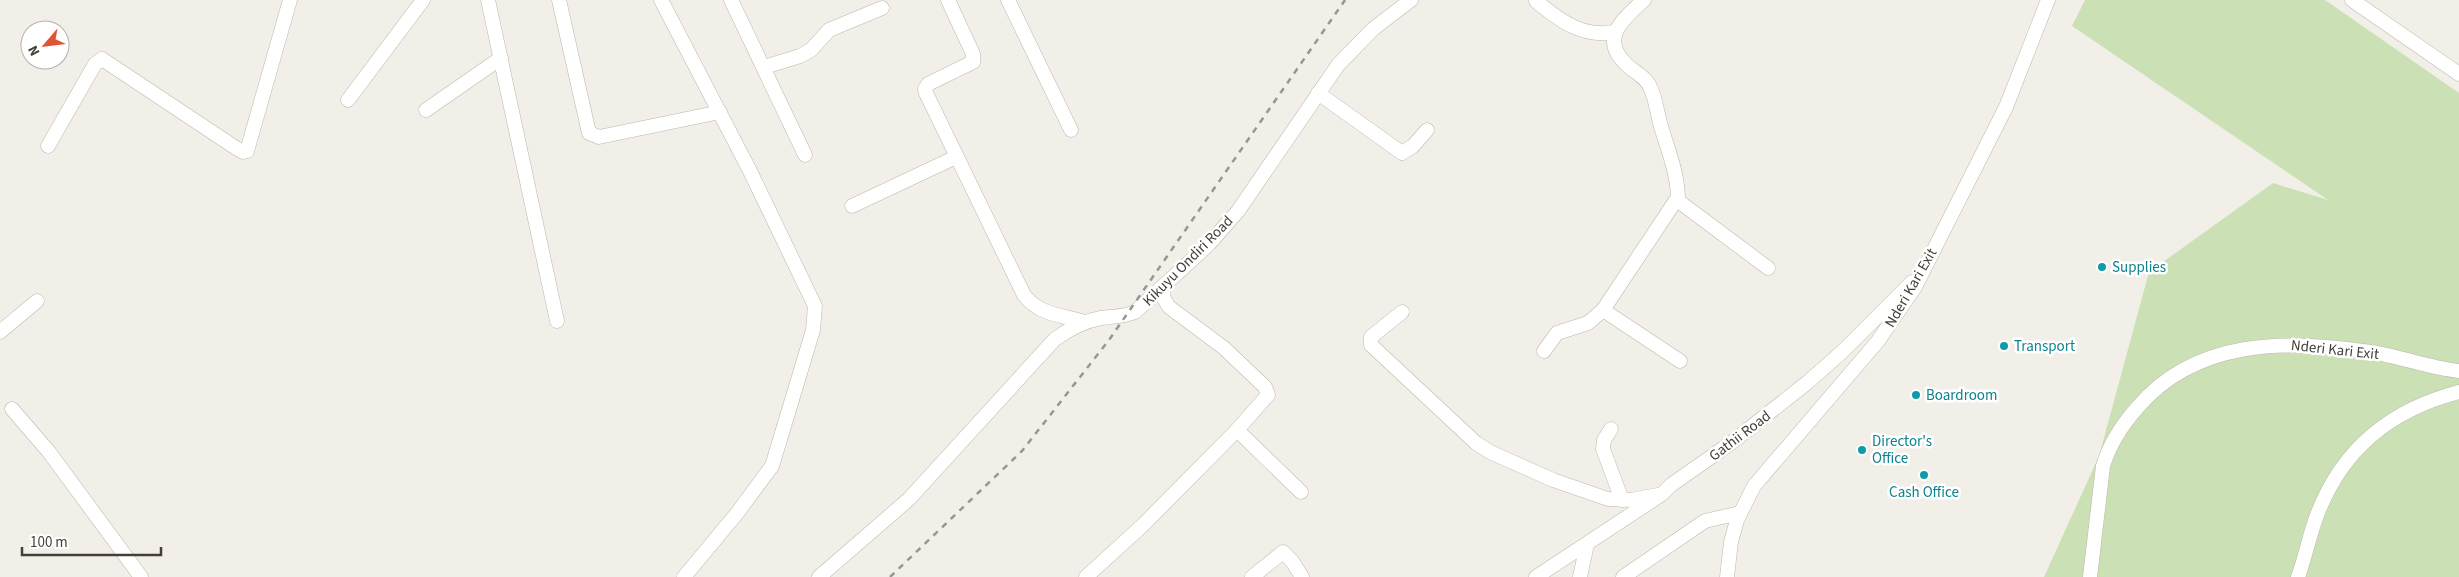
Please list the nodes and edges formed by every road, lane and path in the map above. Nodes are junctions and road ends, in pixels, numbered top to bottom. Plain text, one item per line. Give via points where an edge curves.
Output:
1 (290, 0) edge
2 (423, 0) edge
3 (488, 0) edge
4 (559, 0) edge
5 (661, 0) edge
6 (731, 0) edge
7 (948, 0) edge
8 (1008, 0) edge
9 (1411, 0) edge
10 (1644, 0) edge
11 (2048, 0) edge
12 (2352, 0) edge
13 (1536, 1) edge
14 (882, 8) dead end
15 (1615, 32) junction
16 (501, 58) junction
17 (764, 67) junction
18 (2459, 74) edge
19 (1318, 94) junction
20 (348, 100) dead end
21 (426, 110) dead end
22 (720, 112) junction
23 (1071, 130) dead end
24 (1427, 130) dead end
25 (48, 146) dead end
26 (805, 155) dead end
27 (956, 158) junction
28 (1678, 200) junction
29 (852, 206) dead end
30 (1768, 268) dead end
31 (1923, 270) junction
32 (1164, 286) junction
33 (38, 301) dead end
34 (1603, 310) junction
35 (1402, 312) dead end
36 (557, 321) dead end
37 (1084, 322) junction
38 (0, 332) edge
39 (1544, 351) dead end
40 (1680, 360) dead end
41 (2459, 371) edge
42 (2459, 392) edge
43 (12, 409) dead end
44 (1611, 429) dead end
45 (1237, 430) junction
46 (1301, 492) dead end
47 (1662, 494) junction
48 (1622, 500) junction
49 (1740, 513) junction
50 (1587, 544) junction
51 (141, 577) edge
52 (684, 577) edge
53 (819, 577) edge
54 (1086, 577) edge
55 (1252, 577) edge
56 (1302, 577) edge
57 (1536, 577) edge
58 (1580, 577) edge
59 (1624, 577) edge
60 (1727, 577) edge
61 (2090, 577) edge
62 (2298, 577) edge

1 - 25 street via 247,150 243,152 236,148 102,59 95,64
2 - 20 street
3 - 16 street
4 - 22 street via 588,134 599,137
5 - 22 street
6 - 17 street
7 - 27 street via 973,54 973,62 928,84 925,89
8 - 23 street
9 - 19 street, Kikuyu Ondiri Road via 1359,43
10 - 15 street via 1620,22
11 - 31 street, Nderi Kari Exit via 2006,107
12 - 18 street
13 - 15 street via 1579,30 1601,34
14 - 17 street via 829,30 811,50 800,56
15 - 28 street via 1617,54 1648,82 1652,90 1673,160
16 - 21 street
16 - 36 street
17 - 26 street
19 - 24 street via 1402,153
19 - 32 street, Kikuyu Ondiri Road via 1247,200 1214,239
22 - 52 street via 812,298 816,317 772,466
27 - 29 street
27 - 37 street via 1032,306
28 - 30 street
28 - 34 street
31 - 47 street, Gathii Road via 1808,382
31 - 49 street, Nderi Kari Exit via 1892,324 1765,472
32 - 37 street, Kikuyu Ondiri Road via 1135,312
32 - 45 street via 1163,297 1169,307 1224,348 1268,391 1266,399
33 - 38 street
34 - 39 street via 1588,323 1558,333
34 - 40 street
35 - 48 street via 1371,337 1370,345 1458,429 1490,452 1553,480 1588,494
37 - 53 street, Kikuyu Ondiri Road via 1055,338 909,499
41 - 61 street, Nderi Kari Exit via 2372,352 2293,344 2236,352 2179,371 2150,392 2120,428 2108,450 2102,474
42 - 62 street via 2418,405 2378,429 2355,450 2341,469 2316,518
43 - 51 street via 49,452
44 - 48 street via 1603,449
45 - 46 street
45 - 54 street via 1143,525
47 - 48 street
47 - 50 street, Gathii Road
49 - 59 street via 1705,522
49 - 60 street, Nderi Kari Exit via 1731,542
50 - 57 street, Gathii Road
50 - 58 street
55 - 56 street via 1283,552

